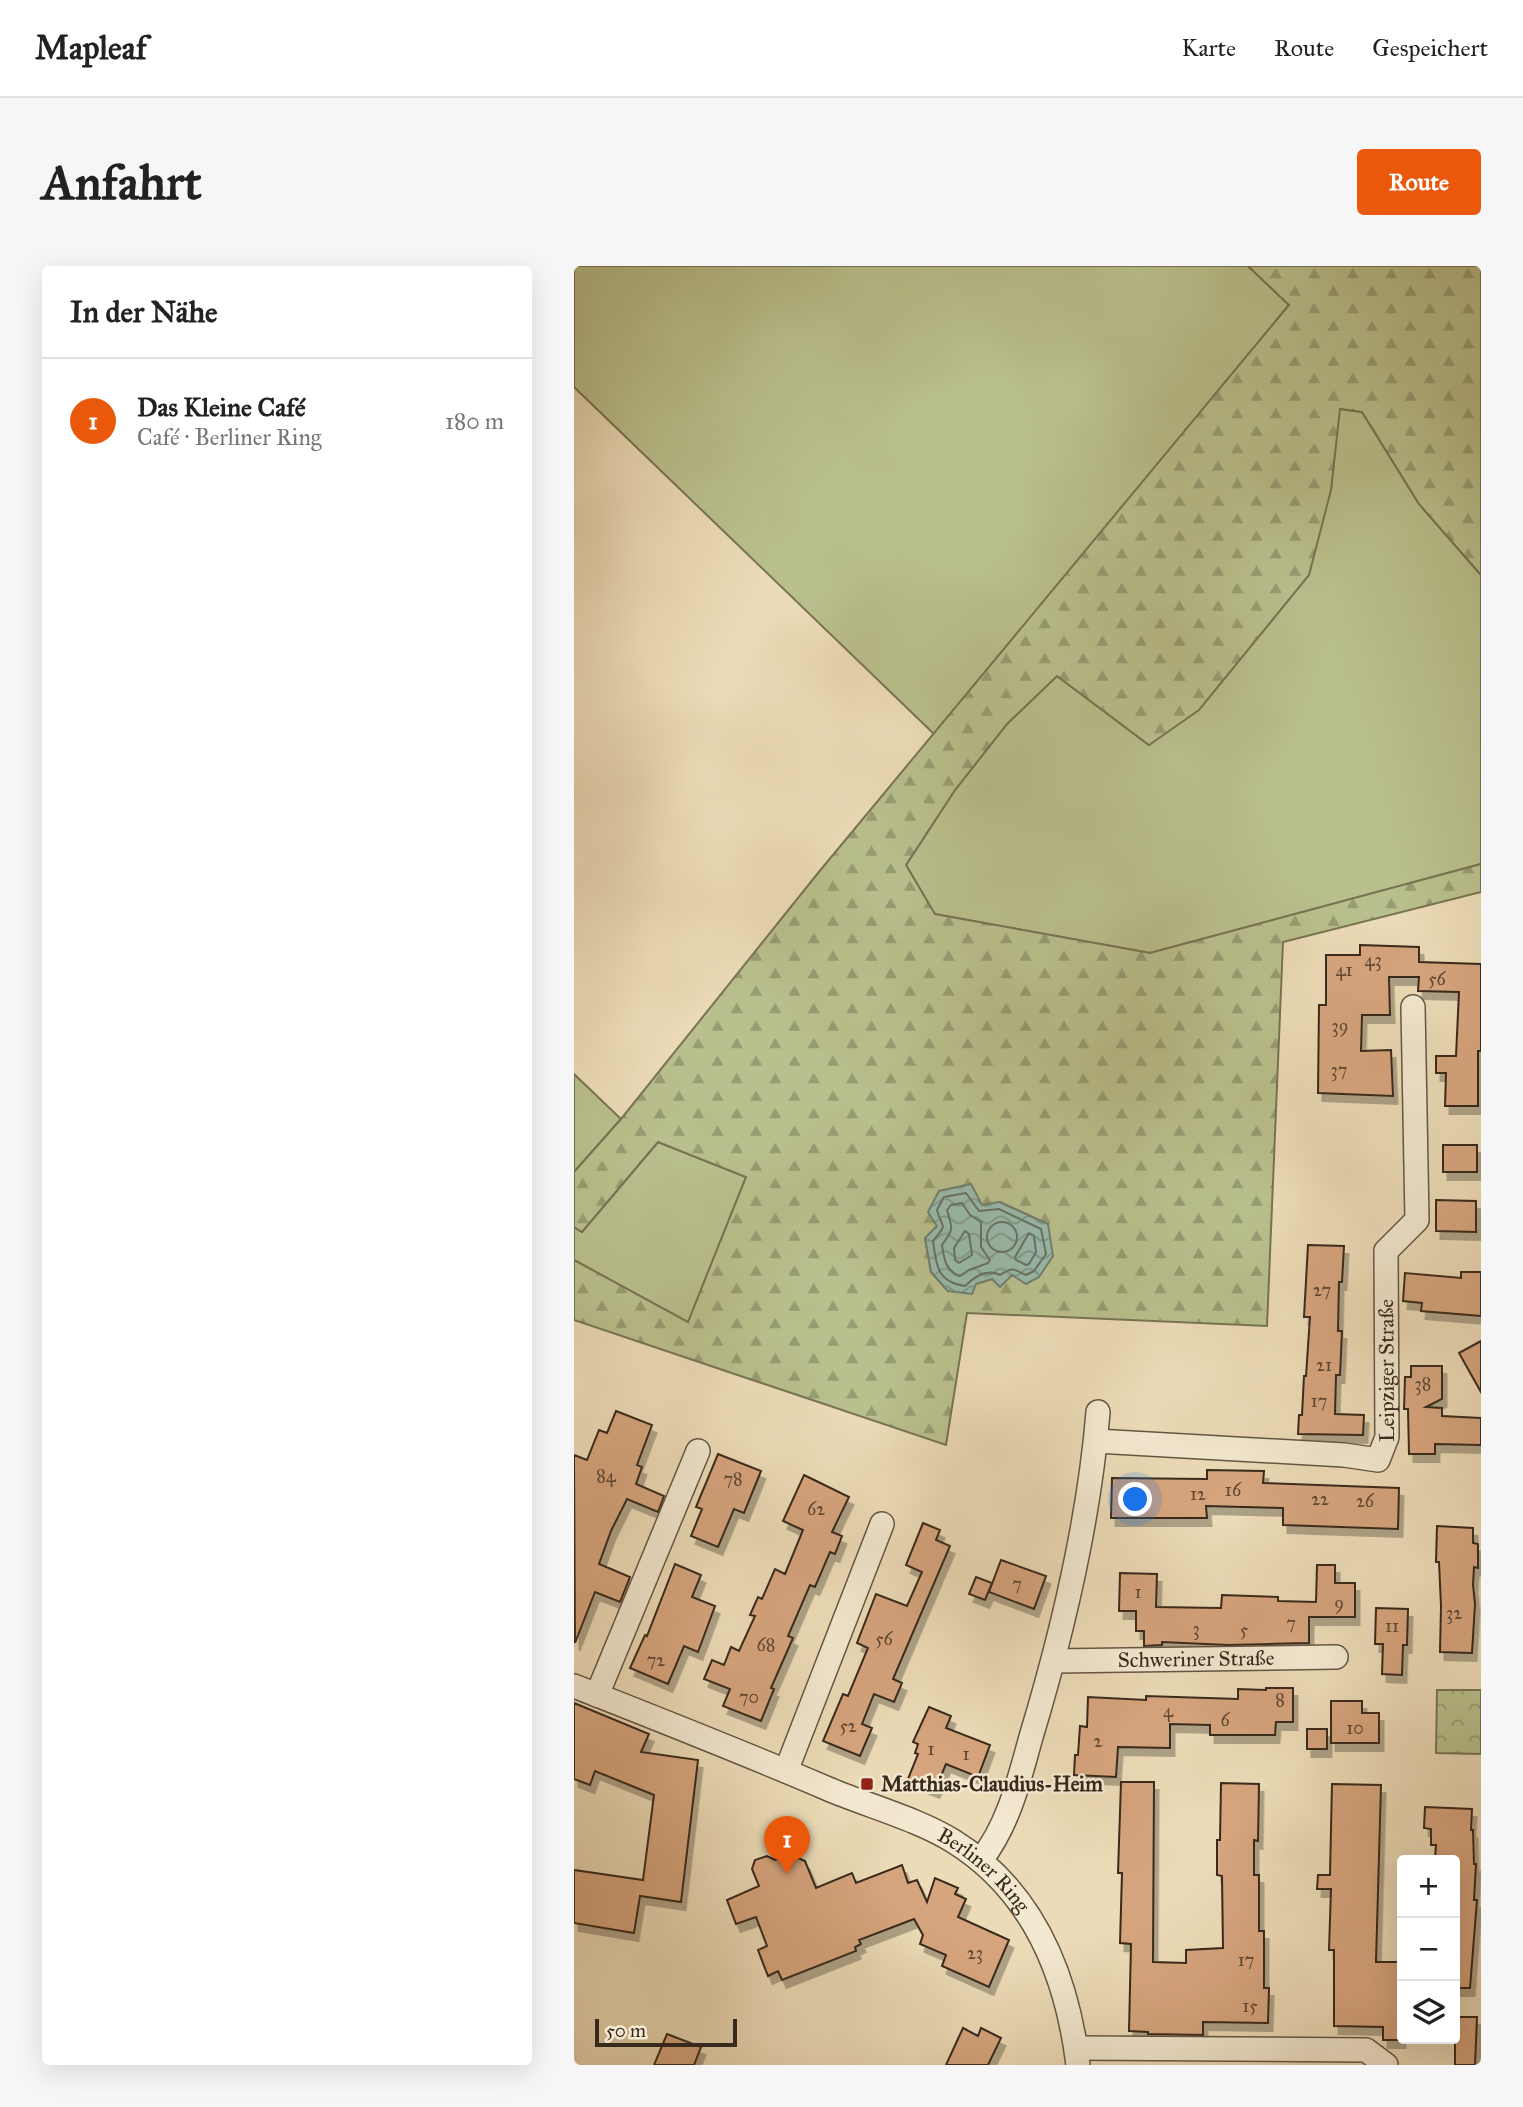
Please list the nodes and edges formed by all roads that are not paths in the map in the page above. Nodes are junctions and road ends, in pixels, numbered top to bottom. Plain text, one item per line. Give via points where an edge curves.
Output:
1 (1413, 1007) dead end
2 (1098, 1412) dead end
3 (1096, 1441) junction
4 (698, 1451) dead end
5 (882, 1524) dead end
6 (1336, 1657) dead end
7 (1054, 1661) junction
8 (574, 1686) edge
9 (597, 1695) junction
10 (786, 1771) junction
11 (981, 1860) junction
12 (1077, 2057) edge
13 (1386, 2065) edge

1 - 3 street, Leipziger Straße via 1417,1220 1386,1251 1388,1437 1378,1460
2 - 3 street
3 - 7 street via 1089,1498
4 - 9 street
5 - 10 street
6 - 7 street, Schweriner Straße
7 - 11 street via 1002,1830
8 - 9 street, Berliner Ring
9 - 10 street, Berliner Ring
10 - 11 street, Berliner Ring via 922,1825
11 - 12 street, Berliner Ring via 1017,1897 1048,1947 1068,2004
12 - 13 street via 1366,2050

